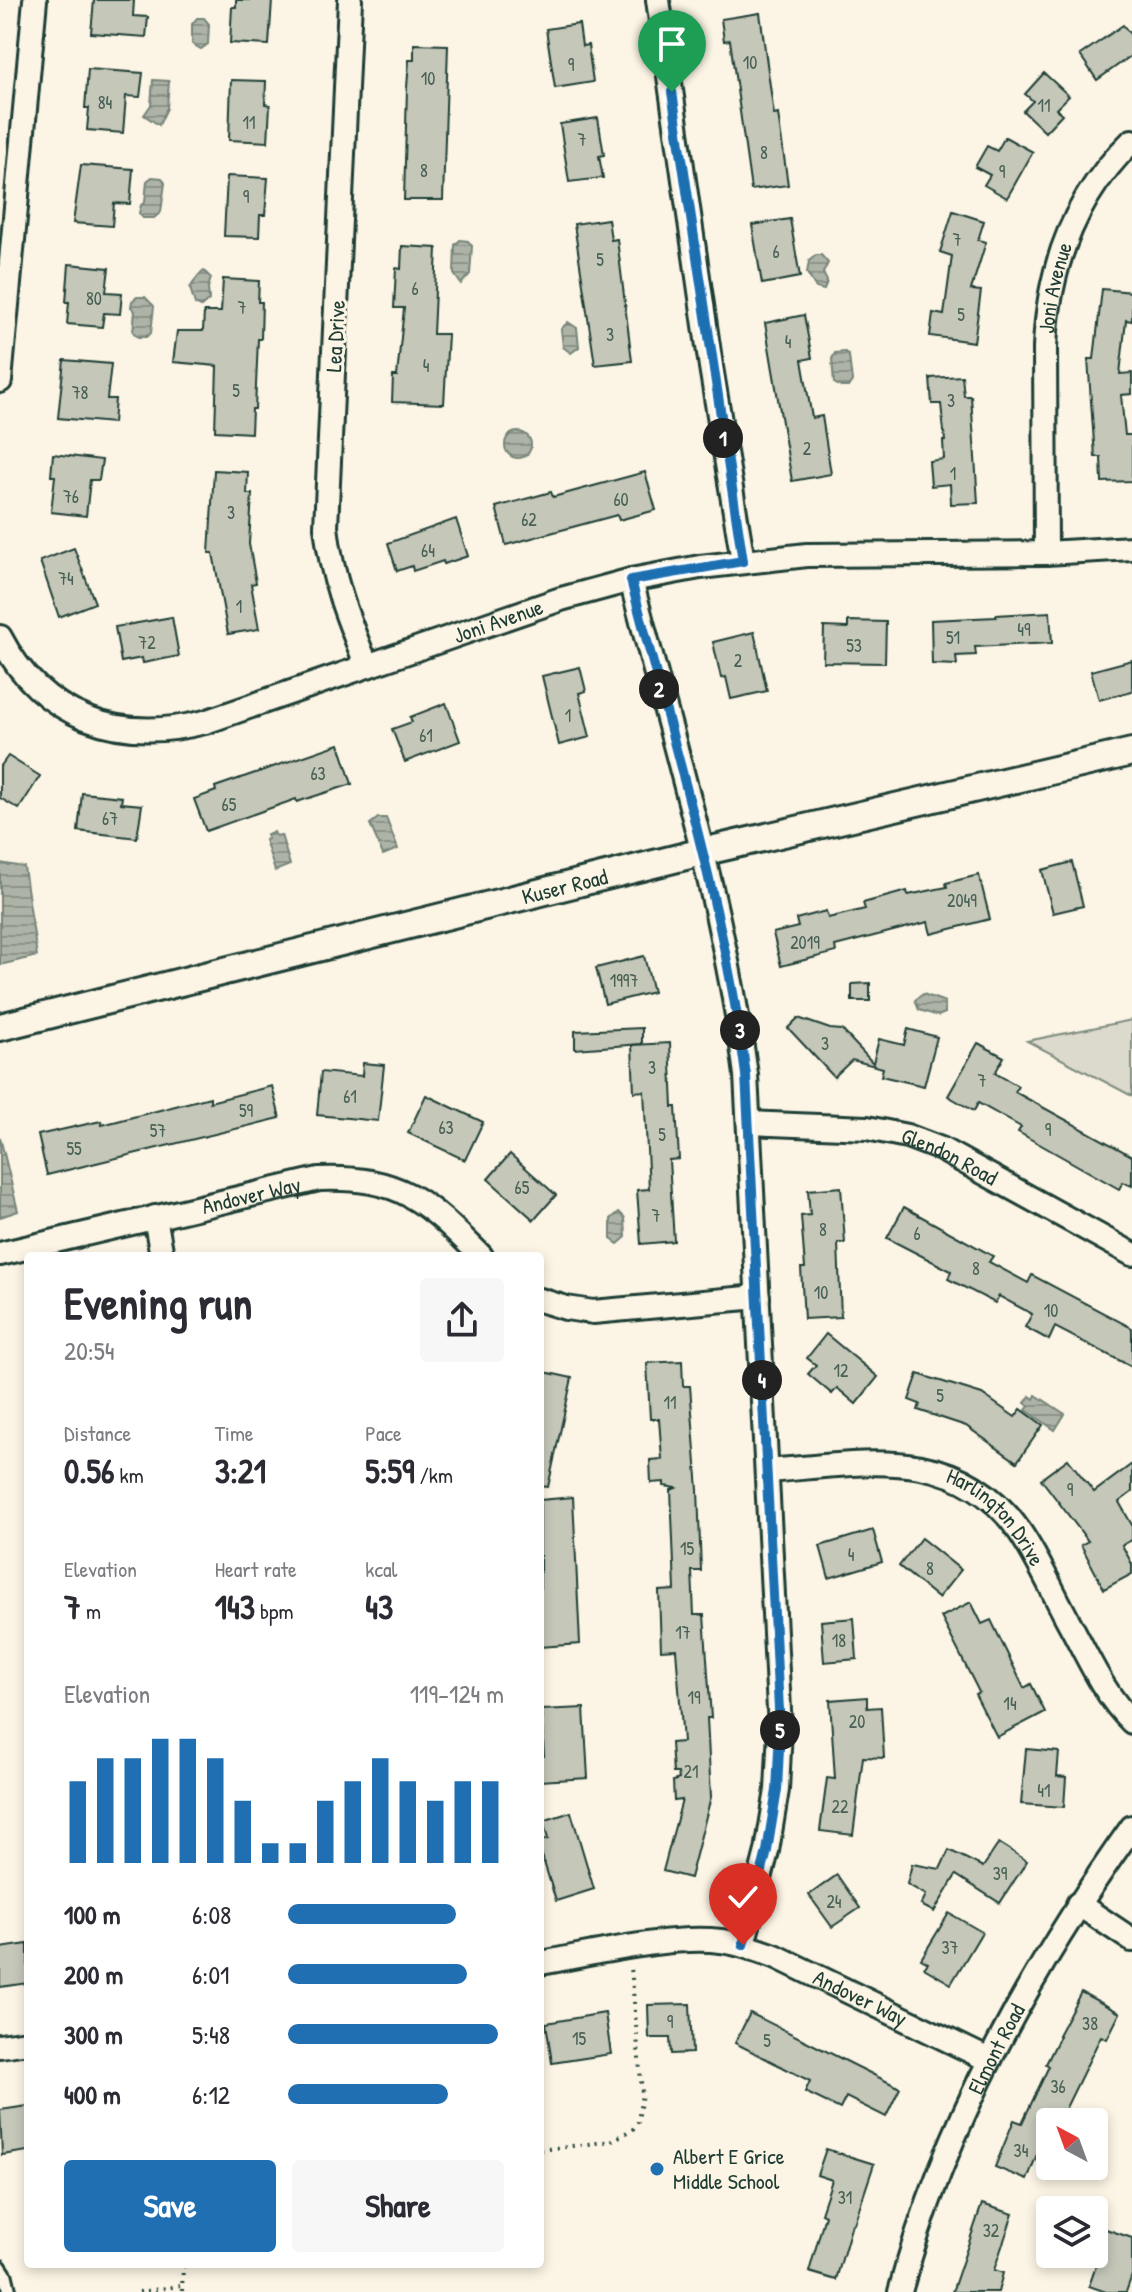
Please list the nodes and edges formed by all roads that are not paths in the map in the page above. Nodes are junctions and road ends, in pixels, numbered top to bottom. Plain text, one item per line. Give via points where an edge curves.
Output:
1 (35, 0) edge
2 (350, 0) edge
3 (658, 0) edge
4 (1132, 141) edge
5 (0, 381) edge
6 (1132, 548) edge
7 (1046, 553) junction
8 (743, 561) junction
9 (631, 580) junction
10 (0, 637) edge
11 (367, 666) junction
12 (1132, 752) edge
13 (702, 852) junction
14 (0, 1027) edge
15 (749, 1123) junction
16 (155, 1217) junction
17 (161, 1252) edge
18 (477, 1252) edge
19 (0, 1254) edge
20 (1132, 1254) edge
21 (758, 1297) junction
22 (544, 1301) edge
23 (767, 1471) junction
24 (1132, 1722) edge
25 (1132, 1827) edge
26 (1078, 1904) junction
27 (1132, 1940) edge
28 (743, 1945) junction
29 (544, 1962) edge
30 (24, 2043) edge
31 (0, 2046) edge
32 (989, 2060) junction
33 (0, 2266) edge
34 (10, 2292) edge
35 (900, 2292) edge

1 - 5 street
2 - 11 street, Lea Drive via 326,527 330,565
3 - 8 street
4 - 7 street, Joni Avenue via 1082,204 1052,281 1045,348
6 - 7 street, Joni Avenue
7 - 8 street, Joni Avenue via 807,555
8 - 9 street, Joni Avenue
9 - 11 street, Joni Avenue
9 - 13 street
10 - 11 street, Joni Avenue via 29,680 53,701 108,726 145,731 205,722
12 - 13 street, Kuser Road
13 - 14 street, Kuser Road
13 - 15 street via 737,1008
15 - 20 street, Glendon Road via 867,1128 907,1136 941,1149
15 - 21 street
16 - 17 street
16 - 18 street, Andover Way via 319,1179 349,1178 409,1194 437,1212
16 - 19 street, Andover Way
21 - 22 street via 593,1312
21 - 23 street
23 - 24 street, Harlington Drive via 892,1462 922,1465 975,1487 1020,1532 1102,1684
23 - 28 street via 778,1775 767,1851
25 - 26 street, Elmont Road
26 - 27 street
26 - 32 street, Elmont Road
28 - 29 street, Andover Way via 686,1940
28 - 32 street, Andover Way
30 - 31 street
32 - 35 street, Elmont Road via 927,2208
33 - 34 lane

